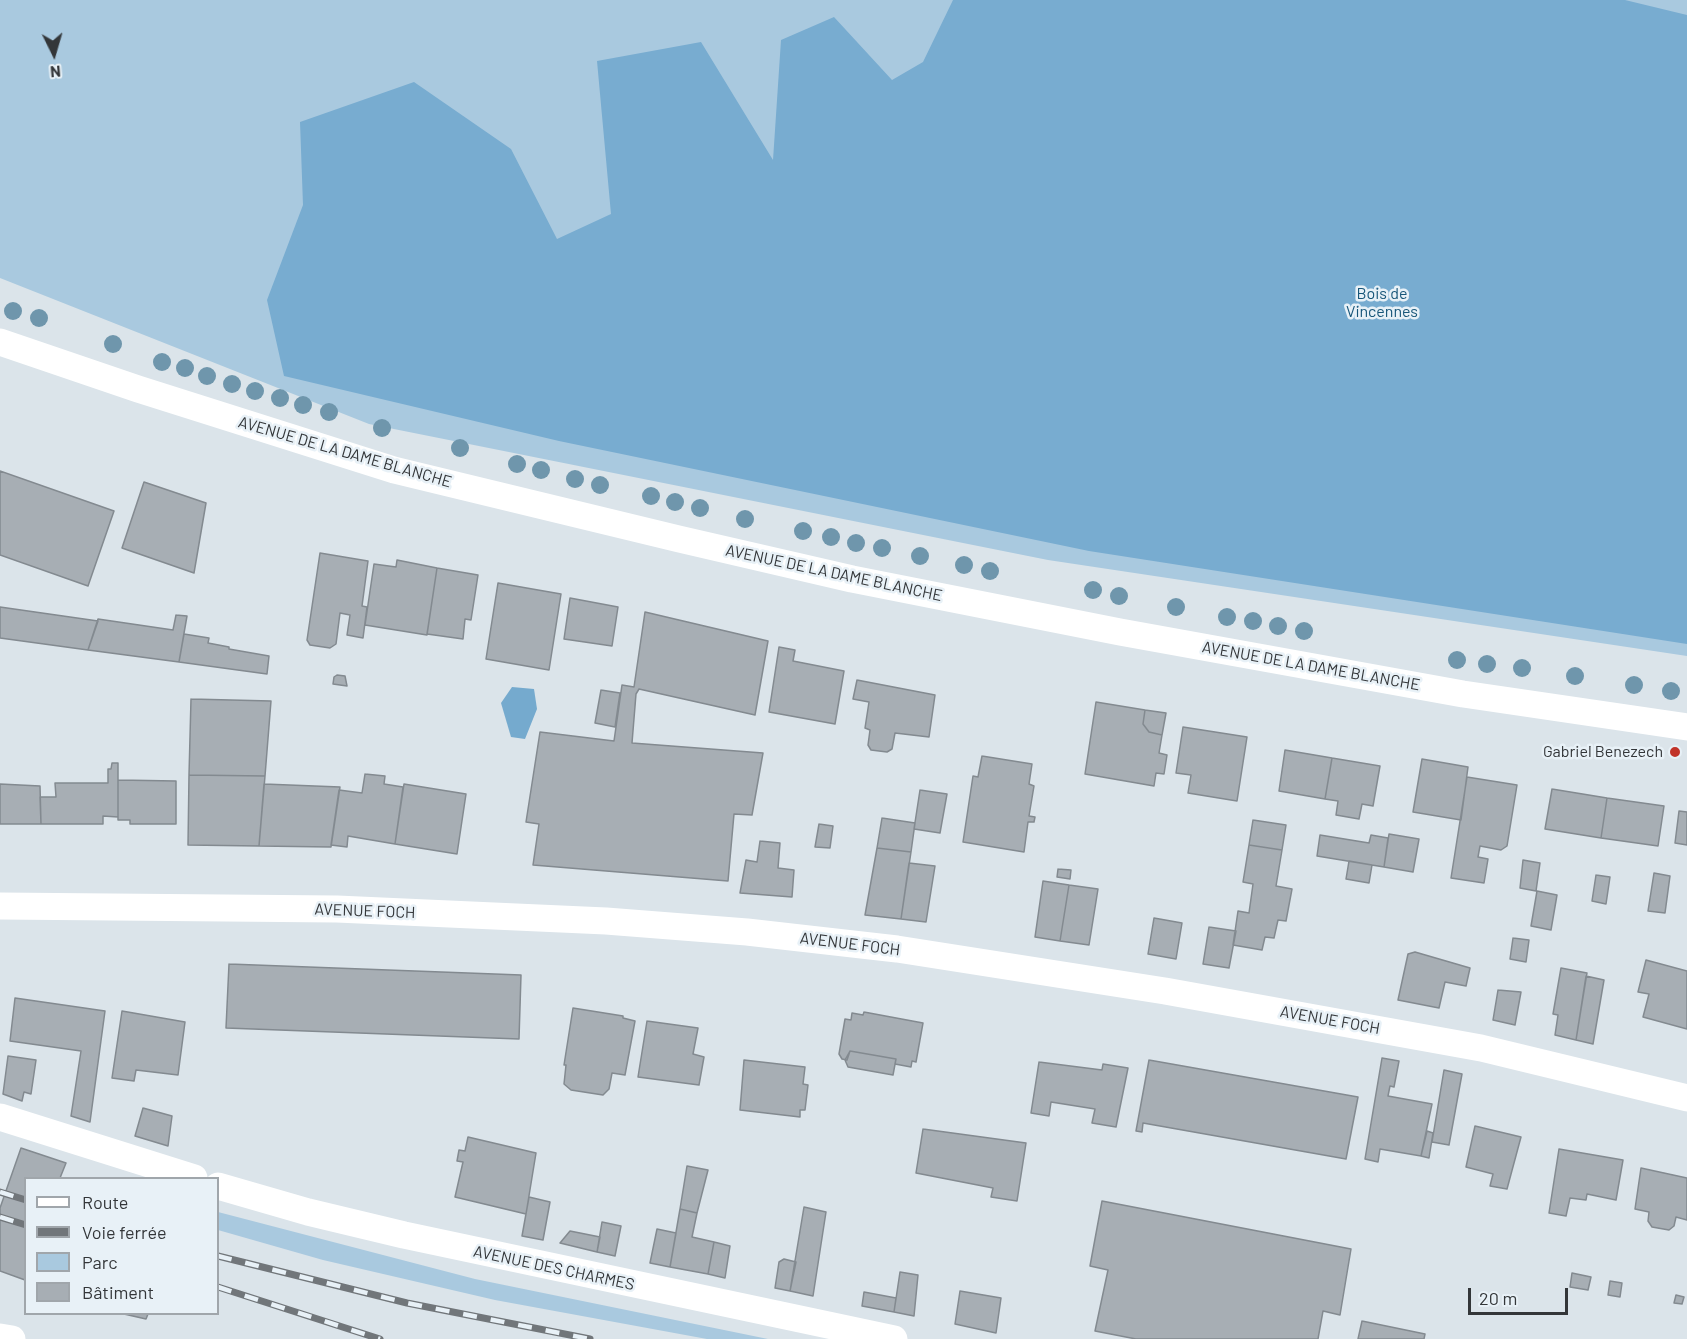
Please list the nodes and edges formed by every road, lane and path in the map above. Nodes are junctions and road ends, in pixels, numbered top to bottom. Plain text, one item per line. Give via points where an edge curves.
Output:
1 (0, 342) edge
2 (1687, 727) edge
3 (0, 906) edge
4 (1687, 1098) edge
5 (0, 1117) edge
6 (188, 1177) edge
7 (219, 1185) edge
8 (0, 1337) edge
9 (12, 1339) edge
10 (894, 1339) edge

1 - 2 street, AVENUE DE LA DAME BLANCHE via 394,470 852,579 1464,694
3 - 4 street, AVENUE FOCH via 337,909 606,921 759,933 897,949 1165,991 1481,1048
5 - 6 street
7 - 10 street, AVENUE DES CHARMES via 404,1235
8 - 9 street

